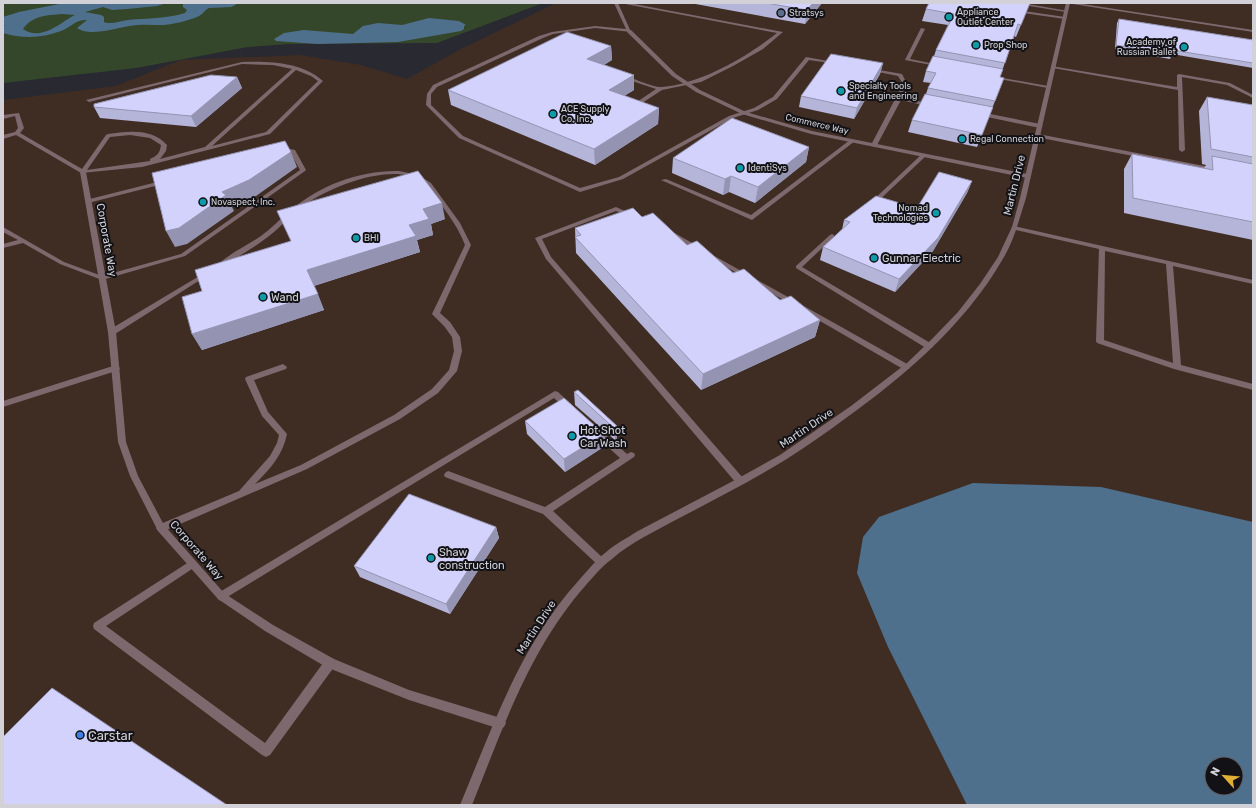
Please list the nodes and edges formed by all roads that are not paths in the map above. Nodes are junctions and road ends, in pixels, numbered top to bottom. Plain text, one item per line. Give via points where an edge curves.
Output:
1 (616, 3) edge
2 (622, 3) edge
3 (1014, 3) edge
4 (1112, 3) edge
5 (1067, 9) edge
6 (1011, 10) edge
7 (1111, 10) junction
8 (923, 29) dead end
9 (629, 31) junction
10 (1253, 31) edge
11 (846, 65) edge
12 (944, 67) edge
13 (1053, 67) junction
14 (862, 68) edge
15 (294, 69) junction
16 (618, 75) edge
17 (989, 76) edge
18 (686, 83) junction
19 (1048, 87) junction
20 (660, 89) junction
21 (1180, 89) junction
22 (1253, 97) edge
23 (899, 98) junction
24 (89, 100) dead end
25 (936, 106) edge
26 (630, 108) edge
27 (744, 113) junction
28 (973, 113) edge
29 (3, 117) edge
30 (1040, 126) junction
31 (17, 133) junction
32 (1038, 136) junction
33 (3, 137) edge
34 (852, 141) junction
35 (874, 145) junction
36 (206, 149) junction
37 (1182, 150) dead end
38 (277, 154) edge
39 (924, 155) junction
40 (142, 165) junction
41 (1223, 171) edge
42 (83, 172) junction
43 (1027, 176) junction
44 (171, 180) edge
45 (664, 180) dead end
46 (88, 201) junction
47 (872, 205) edge
48 (644, 220) edge
49 (1014, 228) junction
50 (3, 229) edge
51 (665, 230) edge
52 (832, 236) edge
53 (23, 241) junction
54 (3, 246) edge
55 (1102, 248) junction
56 (1169, 263) junction
57 (102, 278) junction
58 (1253, 282) edge
59 (112, 332) junction
60 (929, 346) junction
61 (283, 367) dead end
62 (906, 367) junction
63 (1177, 367) junction
64 (116, 368) junction
65 (1253, 387) edge
66 (3, 404) edge
67 (573, 410) edge
68 (591, 426) edge
69 (448, 475) dead end
70 (740, 481) junction
71 (239, 494) junction
72 (546, 511) junction
73 (160, 528) junction
74 (601, 562) junction
75 (192, 564) junction
76 (221, 596) junction
77 (330, 662) junction
78 (500, 723) junction
79 (466, 805) edge

1 - 9 street
2 - 18 street via 781,32 761,48 730,65 699,81
3 - 5 street
4 - 7 street
5 - 6 street
5 - 7 street
5 - 13 street, Martin Drive
7 - 10 street
8 - 12 street via 907,60
9 - 18 street, Commerce Way
9 - 27 street via 595,27 541,36 435,86 427,98 429,105 461,137 580,190 621,178 731,117
11 - 27 street via 808,58 775,98 756,110
13 - 19 street, Martin Drive
13 - 21 street
14 - 23 street via 900,75 905,84
15 - 24 street via 265,63 242,63
15 - 36 street
15 - 36 street via 315,76 321,81 268,133
16 - 20 street
17 - 19 street
18 - 20 street
18 - 27 street, Commerce Way
19 - 30 street, Martin Drive
20 - 26 street
21 - 22 street via 1180,75 1228,84
21 - 37 street
23 - 25 street
23 - 35 street
27 - 34 street, Commerce Way
28 - 30 street
29 - 31 street via 17,114 20,128
30 - 32 street, Martin Drive
31 - 33 street
31 - 42 street
32 - 41 street
32 - 43 street, Martin Drive
34 - 35 street, Commerce Way
34 - 45 street via 752,218
35 - 39 street, Commerce Way
36 - 40 street
38 - 57 street via 292,150 303,170 182,255
39 - 43 street, Commerce Way
39 - 47 street
40 - 42 street
40 - 42 street via 158,158 163,152 164,145 153,136 120,134 108,136
42 - 46 street, Corporate Way
43 - 49 street, Martin Drive
44 - 46 street
46 - 57 street, Corporate Way
48 - 70 street via 616,209 538,238 548,258
49 - 55 street
49 - 60 street, Martin Drive via 995,266 976,294 959,316
50 - 53 street
51 - 62 street
52 - 60 street via 798,267
53 - 54 street
53 - 57 street via 62,263
55 - 56 street
55 - 63 street via 1100,341
56 - 58 street
56 - 63 street
57 - 59 street, Corporate Way
59 - 64 street, Corporate Way
59 - 71 street via 256,243 316,196 352,180 386,173 402,173 426,181 462,228 468,245 436,314 456,337 458,351 454,371 435,391 397,417 304,467
60 - 62 street, Martin Drive
61 - 71 street via 249,379 265,414 283,434 282,445 274,458
62 - 70 street, Martin Drive via 854,409 778,460
63 - 65 street
64 - 66 street
64 - 73 street, Corporate Way via 122,442 134,476
67 - 76 street via 555,394
68 - 72 street via 629,457
69 - 72 street
70 - 74 street, Martin Drive via 662,522
71 - 73 street
72 - 74 street
73 - 75 street, Corporate Way
74 - 78 street, Martin Drive via 574,590 540,637 518,678
75 - 76 street, Corporate Way
75 - 77 street via 98,626 266,751
76 - 77 street, Corporate Way via 268,628
77 - 78 street, Corporate Way via 409,695
78 - 79 street, Martin Drive

